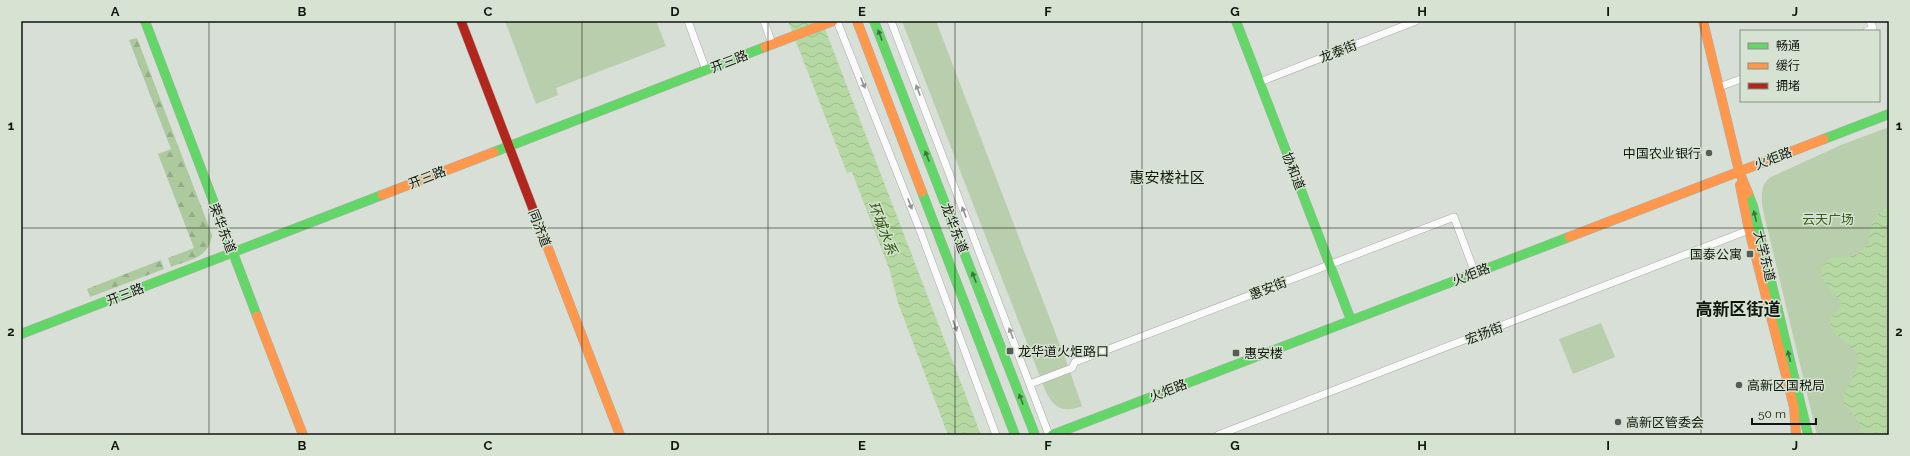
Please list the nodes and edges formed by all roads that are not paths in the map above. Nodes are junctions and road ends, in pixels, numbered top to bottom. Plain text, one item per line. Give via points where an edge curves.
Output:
1 (145, 21) edge
2 (461, 21) edge
3 (688, 21) edge
4 (764, 21) edge
5 (837, 21) edge
6 (857, 21) edge
7 (874, 21) edge
8 (891, 21) edge
9 (1236, 21) edge
10 (1416, 21) edge
11 (1703, 21) edge
12 (1870, 21) edge
13 (829, 22) edge
14 (1869, 30) edge
15 (772, 44) junction
16 (706, 70) junction
17 (1740, 79) edge
18 (1260, 82) junction
19 (1720, 87) junction
20 (1889, 114) edge
21 (509, 146) junction
22 (1739, 171) junction
23 (1749, 230) junction
24 (233, 252) junction
25 (1329, 264) junction
26 (1475, 272) junction
27 (1351, 320) junction
28 (21, 334) edge
29 (1030, 384) junction
30 (303, 435) edge
31 (620, 435) edge
32 (996, 435) edge
33 (1015, 435) edge
34 (1035, 435) edge
35 (1051, 435) edge
36 (1218, 435) edge
37 (1796, 435) edge
38 (1808, 435) edge

1 - 24 street, 荣华东道
2 - 21 street, 同济道
3 - 16 street
4 - 15 street
5 -> 32 street via 913,212
6 - 33 street, 龙华东道
34 -> 7 street, 龙华东道
29 -> 8 street
9 - 18 street, 协和道
10 - 18 street, 龙泰街
11 - 19 street, 大学东道
12 - 14 street via 1873,28
13 - 15 street, 开三路
15 - 16 street, 开三路
16 - 21 street, 开三路
17 - 19 street
18 - 25 street, 协和道
19 - 22 street, 大学东道
20 - 22 street, 火炬路
21 - 24 street, 开三路
21 - 31 street, 同济道
22 - 23 street, 大学东道
22 - 26 street, 火炬路
38 -> 22 street, 大学东道 via 1753,206
23 - 36 street, 宏扬街
23 - 37 street, 大学东道 via 1794,407
24 - 28 street, 开三路
24 - 30 street, 荣华东道
25 - 26 street, 惠安街 via 1454,217
25 - 27 street, 协和道
25 - 29 street, 惠安街 via 1075,362 1072,368
26 - 27 street, 火炬路
27 - 35 street, 火炬路
29 - 35 street

